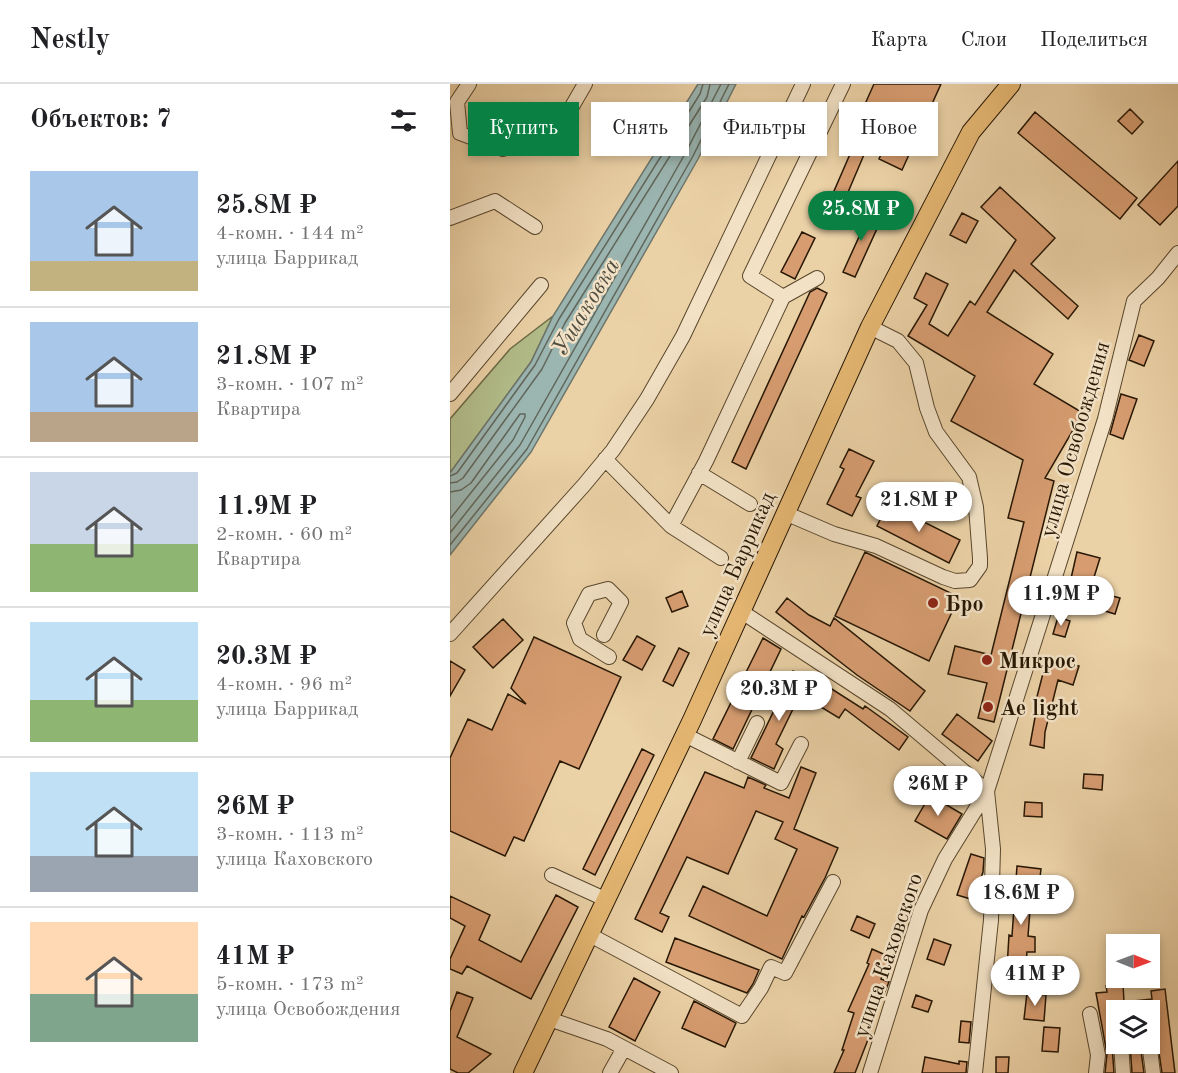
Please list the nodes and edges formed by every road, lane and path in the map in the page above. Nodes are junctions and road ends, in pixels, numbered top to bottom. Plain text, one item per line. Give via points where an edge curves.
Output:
1 (469, 84) edge
2 (585, 84) edge
3 (803, 84) edge
4 (843, 84) edge
5 (1011, 84) edge
6 (575, 102) edge
7 (468, 136) edge
8 (450, 218) edge
9 (535, 227) dead end
10 (1178, 253) edge
11 (817, 278) dead end
12 (541, 285) dead end
13 (783, 297) junction
14 (870, 327) junction
15 (450, 394) edge
16 (605, 459) junction
17 (699, 474) junction
18 (750, 504) dead end
19 (785, 513) junction
20 (671, 526) junction
21 (721, 558) dead end
22 (621, 602) junction
23 (632, 610) dead end
24 (742, 612) junction
25 (450, 634) edge
26 (604, 635) dead end
27 (609, 657) dead end
28 (757, 723) dead end
29 (685, 735) junction
30 (801, 744) dead end
31 (738, 762) junction
32 (987, 791) junction
33 (552, 875) dead end
34 (833, 882) dead end
35 (607, 900) junction
36 (590, 935) junction
37 (1090, 1014) dead end
38 (549, 1019) junction
39 (624, 1048) junction
40 (1121, 1054) edge
41 (1151, 1054) edge
42 (523, 1073) edge
43 (610, 1073) edge
44 (671, 1073) edge
45 (870, 1073) edge
46 (975, 1073) edge
47 (1096, 1073) edge
48 (1123, 1073) edge
49 (1153, 1073) edge

1 - 7 street via 457,102 460,133
2 - 6 street
3 - 16 street via 683,336 647,399
4 - 13 street via 750,276
5 - 14 main road, улица Баррикад via 971,132
8 - 9 street via 495,201
10 - 32 street, улица Освобождения via 1134,302 1105,419
11 - 13 street
12 - 15 street
13 - 17 street
14 - 19 main road, улица Баррикад
14 - 19 street via 898,341 916,363 936,432 969,477 980,566 970,580 955,581 876,546 834,534
16 - 20 street
16 - 25 street
17 - 18 street
17 - 20 street
19 - 24 main road, улица Баррикад
20 - 21 street
22 - 23 street
22 - 26 street
22 - 27 street via 608,589 589,594 574,623 580,639
24 - 29 main road, улица Баррикад
24 - 32 street via 890,709
28 - 31 street
29 - 31 street
29 - 35 main road, улица Баррикад
30 - 31 street via 782,783
32 - 45 street, улица Каховского via 945,859 921,910
32 - 46 street, улица Освобождения via 993,849 991,920
33 - 35 street
34 - 36 street via 785,972 771,966 742,1016
35 - 36 main road, улица Баррикад
36 - 38 main road, улица Баррикад
37 - 47 street via 1098,1055
38 - 39 street
38 - 42 main road, улица Баррикад
39 - 43 street
39 - 44 street
40 - 48 street
41 - 49 street

